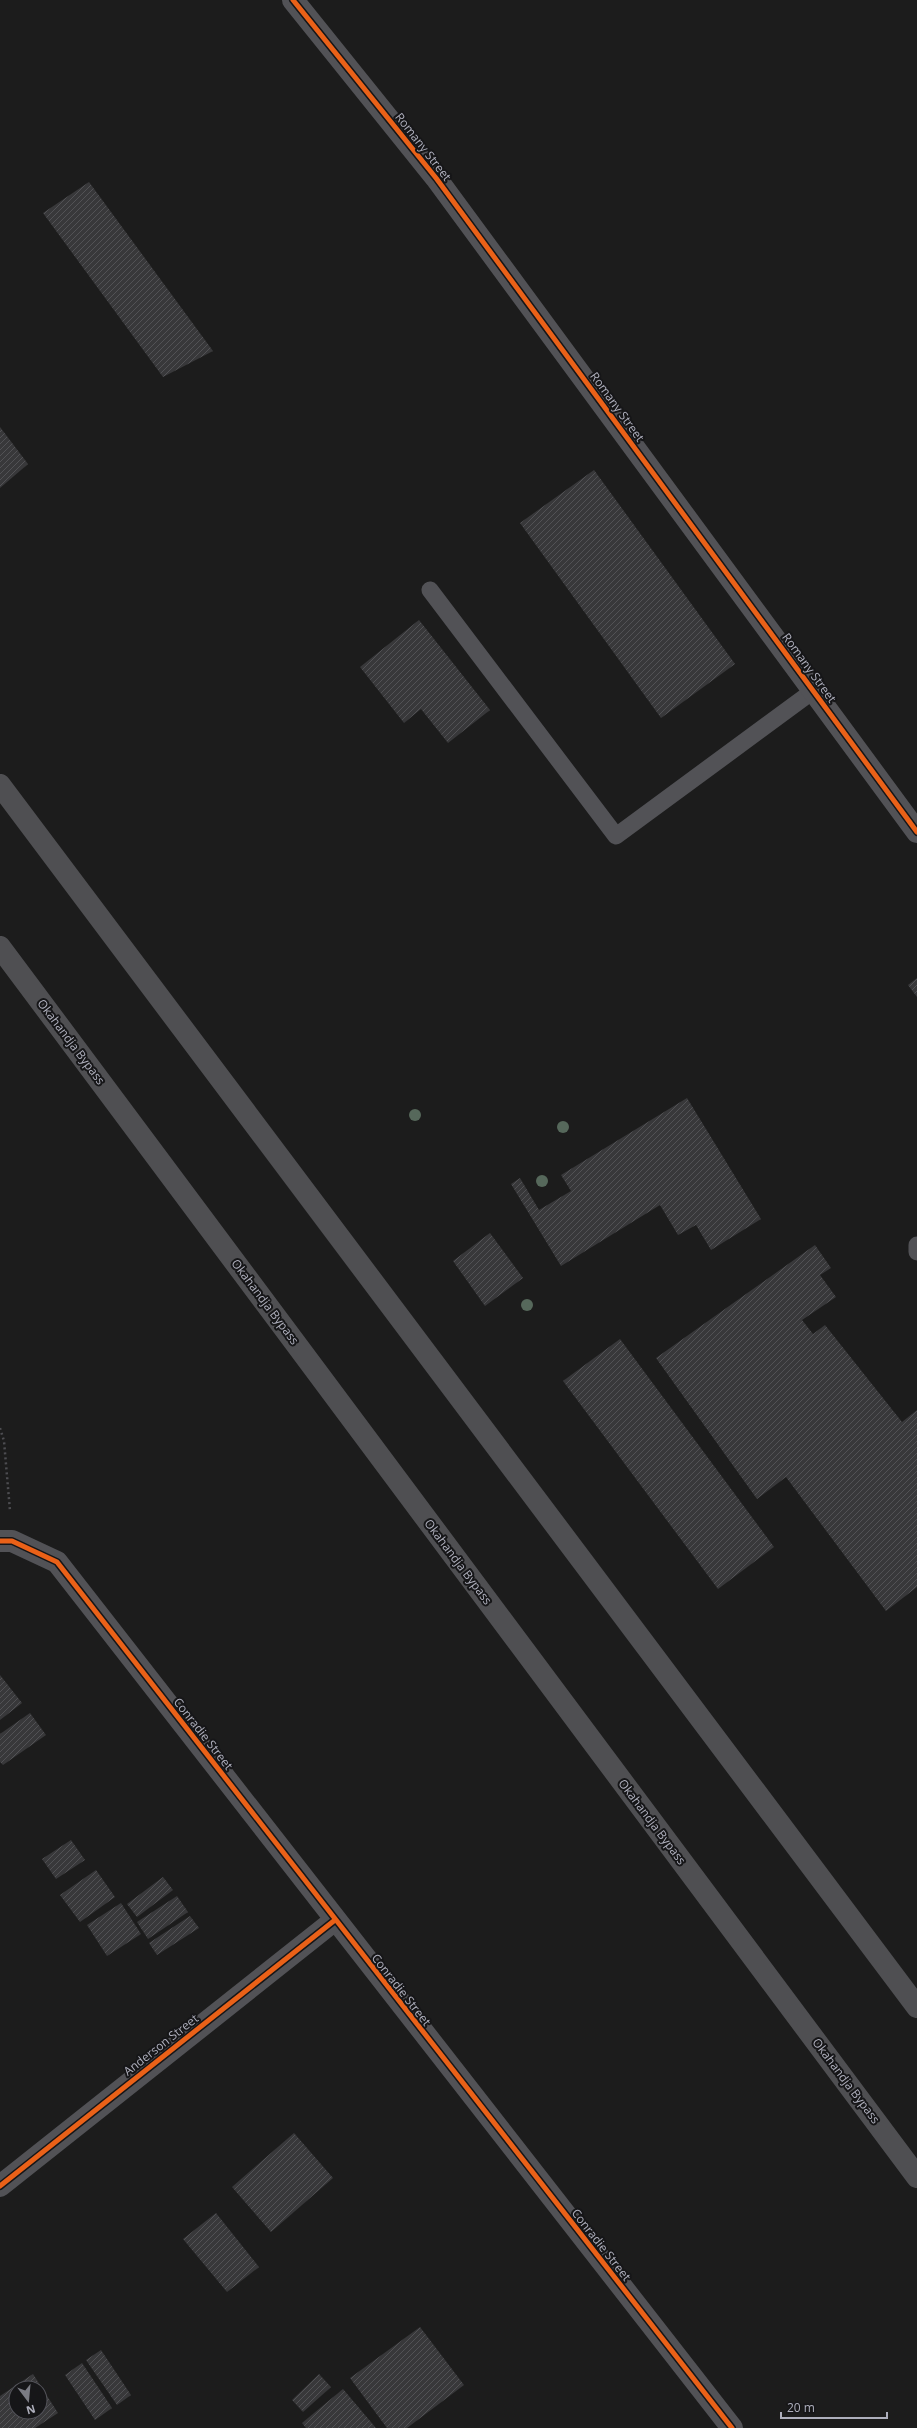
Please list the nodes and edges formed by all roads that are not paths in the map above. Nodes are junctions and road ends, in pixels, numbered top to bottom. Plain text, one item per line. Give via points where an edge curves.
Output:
1 (292, 0) edge
2 (430, 590) dead end
3 (813, 691) junction
4 (0, 784) edge
5 (917, 832) edge
6 (0, 947) edge
7 (917, 1245) edge
8 (917, 1252) edge
9 (6, 1541) edge
10 (335, 1920) junction
11 (917, 2007) edge
12 (917, 2177) edge
13 (0, 2186) edge
14 (732, 2428) edge

1 - 3 street, Romany Street via 436,178
2 - 3 lane via 616,836
3 - 5 street, Romany Street
4 - 11 highway
6 - 12 highway, Okahandja Bypass
7 - 8 lane
9 - 10 street, Conradie Street via 57,1562
10 - 13 street, Anderson Street
10 - 14 street, Conradie Street

